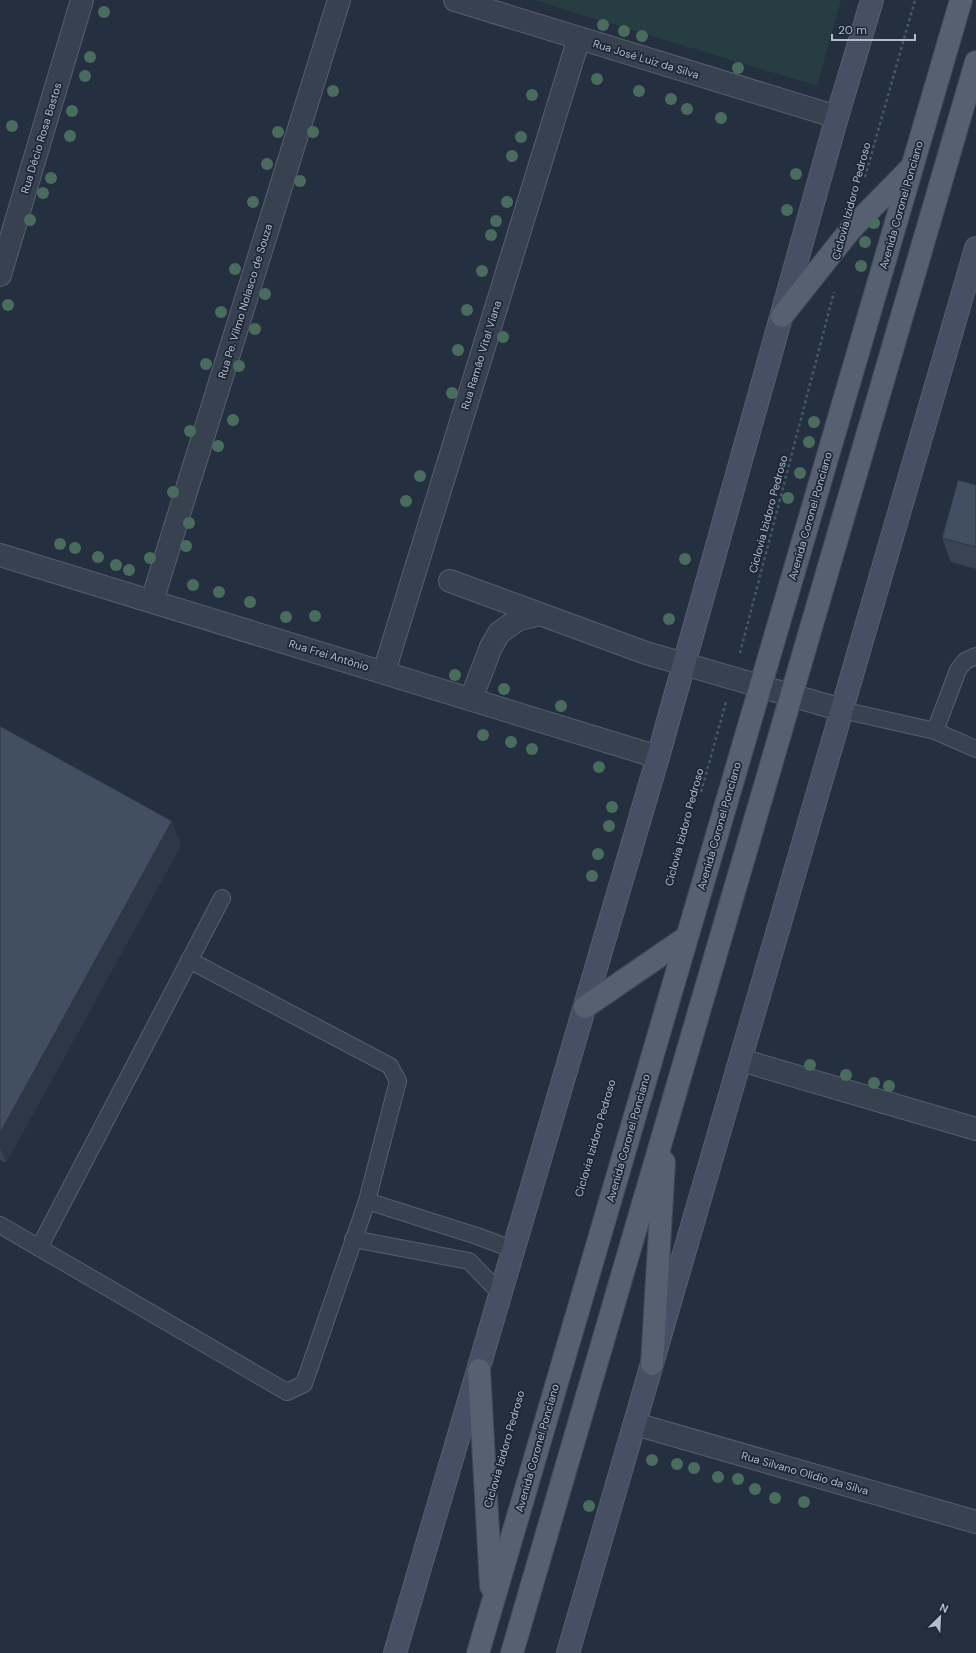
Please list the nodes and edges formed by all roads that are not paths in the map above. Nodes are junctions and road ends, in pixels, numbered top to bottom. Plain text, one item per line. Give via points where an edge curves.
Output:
1 (82, 0) edge
2 (339, 0) edge
3 (455, 0) edge
4 (872, 0) edge
5 (961, 0) edge
6 (579, 38) junction
7 (976, 62) edge
8 (838, 117) junction
9 (912, 168) junction
10 (976, 248) edge
11 (0, 275) edge
12 (782, 316) junction
13 (0, 555) edge
14 (450, 581) dead end
15 (152, 601) junction
16 (540, 614) junction
17 (976, 656) edge
18 (684, 665) junction
19 (384, 672) junction
20 (760, 686) junction
21 (791, 696) junction
22 (471, 699) junction
23 (842, 710) junction
24 (935, 731) junction
25 (976, 749) edge
26 (658, 758) junction
27 (728, 798) junction
28 (758, 810) junction
29 (222, 898) dead end
30 (687, 937) junction
31 (189, 960) junction
32 (585, 1007) junction
33 (740, 1060) junction
34 (667, 1121) junction
35 (976, 1129) edge
36 (367, 1201) junction
37 (0, 1225) edge
38 (353, 1239) junction
39 (39, 1248) junction
40 (514, 1250) junction
41 (501, 1294) junction
42 (652, 1364) junction
43 (479, 1370) junction
44 (635, 1424) junction
45 (976, 1522) edge
46 (491, 1607) junction
47 (395, 1653) edge
48 (478, 1653) edge
49 (512, 1653) edge
50 (568, 1653) edge

1 - 11 street, Rua Décio Rosa Bastos
2 - 15 street, Rua Pe. Vilmo Nolasco de Souza
3 - 6 street, Rua José Luiz da Silva
4 - 8 main road
5 - 9 main road, Avenida Coronel Ponciano
6 - 8 street, Rua José Luiz da Silva
6 - 19 street, Rua Ramão Vital Viana
7 - 21 main road
8 - 12 main road
9 - 12 main road via 851,229
9 - 20 main road, Avenida Coronel Ponciano
10 - 23 main road
12 - 18 main road
13 - 15 street, Rua Frei Antônio
14 - 16 street
15 - 19 street, Rua Frei Antônio
16 - 18 street
16 - 22 street via 517,620 499,633
17 - 24 lane via 966,661 958,670
18 - 20 street
18 - 26 main road
19 - 22 street, Rua Frei Antônio
20 - 21 street
20 - 27 main road, Avenida Coronel Ponciano
21 - 23 street
21 - 28 main road
22 - 26 street, Rua Frei Antônio
23 - 24 lane
23 - 33 main road
24 - 25 lane
26 - 32 main road
27 - 28 main road via 744,795
27 - 30 main road, Avenida Coronel Ponciano
28 - 34 main road
29 - 31 lane
30 - 32 main road
30 - 46 main road, Avenida Coronel Ponciano
31 - 36 lane via 390,1066 398,1081
31 - 39 lane
32 - 40 main road
33 - 35 street
33 - 42 main road
34 - 42 main road
34 - 49 main road
36 - 38 lane
36 - 40 lane
37 - 39 lane
38 - 39 lane via 304,1384 287,1392
38 - 41 lane via 469,1261
40 - 41 main road
41 - 43 main road
42 - 44 main road
43 - 46 main road via 489,1527
43 - 47 main road
44 - 45 street, Rua Silvano Olídio da Silva
44 - 50 main road
46 - 48 main road, Avenida Coronel Ponciano

